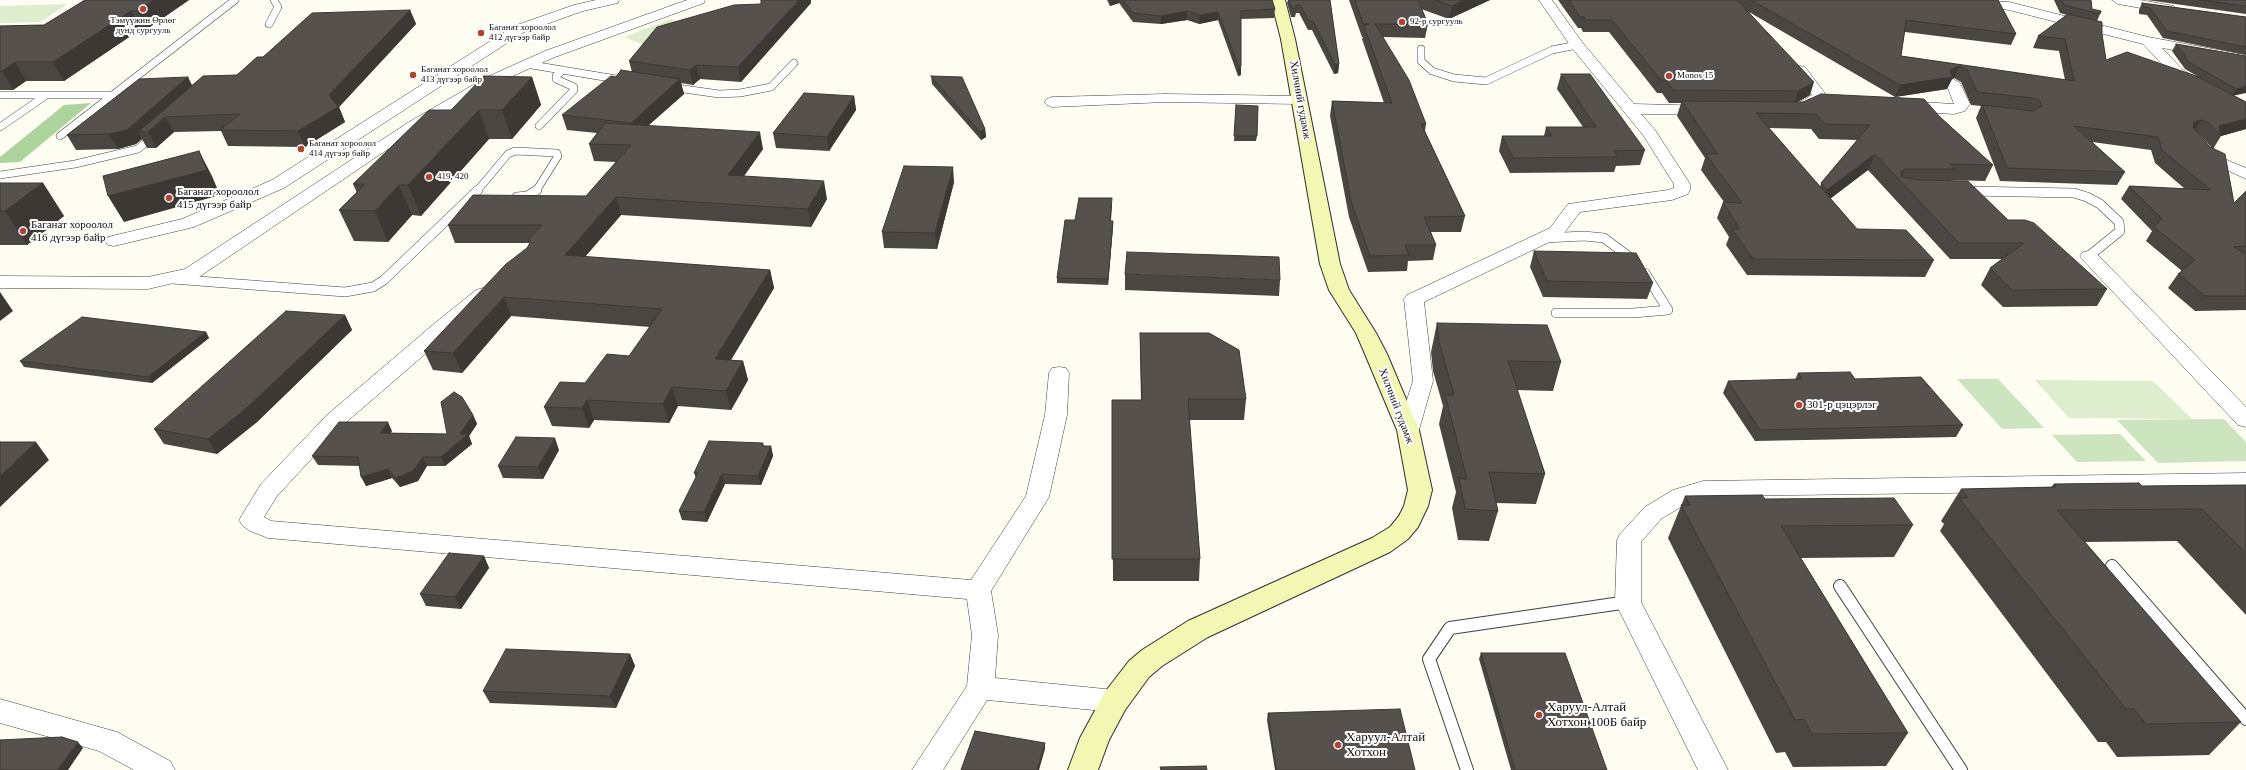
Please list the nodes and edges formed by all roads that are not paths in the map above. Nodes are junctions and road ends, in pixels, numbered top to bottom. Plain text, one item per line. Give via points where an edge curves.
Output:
1 (236, 0) edge
2 (274, 0) edge
3 (613, 0) edge
4 (699, 0) edge
5 (1278, 0) edge
6 (1545, 0) edge
7 (1971, 0) edge
8 (2118, 0) edge
9 (2023, 5) edge
10 (2178, 10) edge
11 (270, 24) dead end
12 (2148, 41) junction
13 (1577, 45) junction
14 (1421, 49) dead end
15 (2246, 59) edge
16 (794, 63) dead end
17 (526, 64) junction
18 (563, 70) junction
19 (1800, 70) edge
20 (629, 81) edge
21 (1953, 83) edge
22 (127, 84) junction
23 (158, 84) edge
24 (659, 86) edge
25 (112, 95) junction
26 (0, 96) edge
27 (45, 96) junction
28 (1300, 100) junction
29 (1052, 102) dead end
30 (1812, 102) junction
31 (1836, 103) edge
32 (1891, 105) edge
33 (1630, 109) junction
34 (1954, 109) junction
35 (392, 110) junction
36 (1723, 110) edge
37 (1781, 110) edge
38 (1976, 112) dead end
39 (2246, 112) edge
40 (414, 126) junction
41 (539, 126) dead end
42 (0, 127) edge
43 (160, 129) edge
44 (60, 136) dead end
45 (2194, 139) edge
46 (2246, 174) edge
47 (0, 175) edge
48 (1959, 191) edge
49 (508, 198) edge
50 (479, 204) edge
51 (456, 212) junction
52 (1543, 238) junction
53 (114, 242) dead end
54 (2089, 256) joint
55 (172, 280) junction
56 (502, 280) edge
57 (0, 282) edge
58 (1556, 313) dead end
59 (1059, 372) dead end
60 (2246, 420) edge
61 (1408, 430) junction
62 (2246, 481) edge
63 (2112, 566) dead end
64 (1840, 586) dead end
65 (978, 590) junction
66 (1628, 602) junction
67 (980, 688) junction
68 (1115, 701) junction
69 (0, 711) edge
70 (2246, 719) edge
71 (160, 770) edge
72 (927, 770) edge
73 (1083, 770) edge
74 (1467, 770) edge
75 (1713, 770) edge
76 (1961, 770) edge

1 - 22 lane
2 - 11 lane via 278,8
3 - 35 street via 578,8 520,29
4 - 17 street
5 - 28 main road, Хилчний гудамж
6 - 13 street
7 - 9 street
8 - 10 street
9 - 12 street
12 - 15 street
12 - 39 street via 2178,73
13 - 14 lane via 1552,50 1486,81 1454,78 1432,71 1421,61
13 - 33 street
16 - 24 lane via 771,87 740,93 719,94
17 - 18 lane
17 - 40 street via 492,80
18 - 20 lane
18 - 41 lane via 556,79 574,87 574,90
19 - 30 street via 1820,96
21 - 34 street via 1962,104 1960,108
22 - 23 lane
22 - 25 lane
25 - 27 lane
25 - 44 lane
26 - 27 lane
27 - 42 lane
28 - 29 street via 1165,98
28 - 61 main road, Хилчний гудамж via 1330,264 1339,290 1376,354
30 - 31 street
30 - 37 street via 1797,110
32 - 34 street
33 - 36 street
33 - 52 street via 1650,133 1682,184 1682,190 1672,195 1574,208 1556,232
34 - 38 street
35 - 40 street
35 - 53 street via 278,184 188,223
40 - 55 street via 201,268
43 - 47 lane via 138,149 75,164
45 - 46 street via 2209,156
48 - 54 lane via 2074,193 2087,197 2100,204 2119,222 2120,231
49 - 51 lane via 535,193 558,156 557,153 515,151 508,154 488,180
50 - 51 lane
51 - 55 lane via 384,280 364,289 340,292
52 - 58 lane via 1604,238 1629,255 1641,267 1668,310 1633,314
52 - 61 street via 1414,299 1423,381
54 - 60 street
55 - 57 street via 148,283
56 - 65 street via 442,327 335,420 269,490 252,520 268,529
59 - 65 street via 1056,415 1037,497
61 - 68 main road, Хилчний гудамж via 1420,490 1409,520 1399,532 1381,545 1182,638 1139,669
62 - 66 street via 1703,489 1681,496 1653,513 1629,540
63 - 70 lane
64 - 76 lane
65 - 67 street via 985,635
66 - 74 lane via 1450,628 1429,659
66 - 75 street
67 - 68 street
67 - 72 street
68 - 73 main road, Хилчний гудамж via 1095,738
69 - 71 street via 107,741

